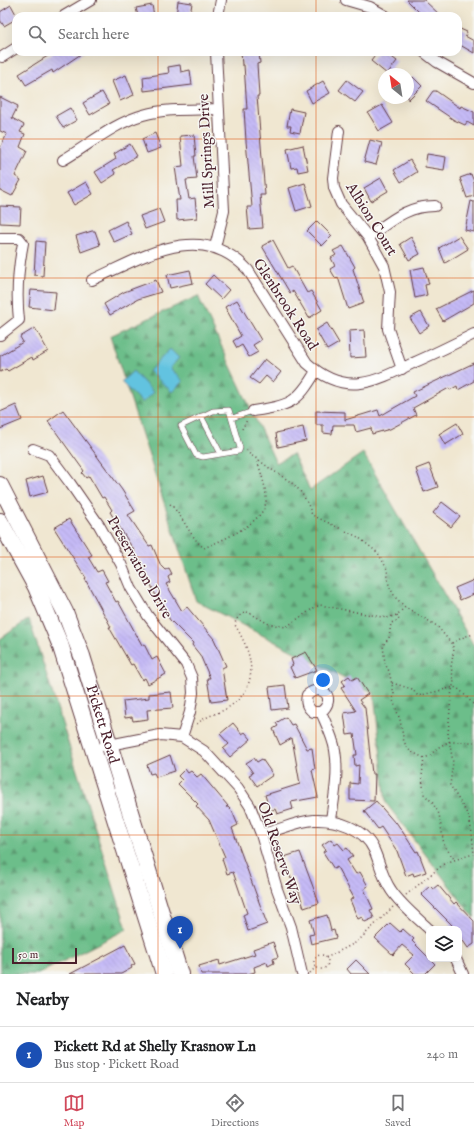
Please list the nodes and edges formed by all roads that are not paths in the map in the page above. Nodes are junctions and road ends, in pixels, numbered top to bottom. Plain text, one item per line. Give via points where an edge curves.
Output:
1 (91, 0) edge
2 (221, 0) edge
3 (346, 0) edge
4 (71, 12) edge
5 (219, 12) edge
6 (379, 12) edge
7 (12, 51) edge
8 (216, 56) edge
9 (429, 56) edge
10 (2, 57) dead end
11 (474, 83) edge
12 (219, 109) junction
13 (338, 131) dead end
14 (63, 160) dead end
15 (435, 206) dead end
16 (368, 237) junction
17 (0, 238) edge
18 (215, 247) junction
19 (92, 280) dead end
20 (474, 334) edge
21 (0, 335) edge
22 (402, 369) junction
23 (316, 371) junction
24 (253, 411) joint
25 (201, 416) junction
26 (232, 418) junction
27 (33, 449) dead end
28 (221, 454) junction
29 (0, 485) edge
30 (0, 521) edge
31 (321, 712) dead end
32 (182, 737) junction
33 (110, 745) junction
34 (94, 749) junction
35 (331, 820) junction
36 (261, 834) junction
37 (426, 926) edge
38 (457, 962) edge
39 (164, 974) edge
40 (180, 974) edge
41 (302, 974) edge
42 (463, 974) edge

1 - 4 street
2 - 5 street
3 - 6 street
7 - 10 street
8 - 12 street, Mill Springs Drive
9 - 11 street
12 - 14 street via 166,111 143,115 121,124
12 - 18 street, Mill Springs Drive via 224,211
13 - 16 street, Albion Court via 334,188 341,204
15 - 16 street via 420,206 410,210
16 - 22 street, Albion Court via 384,266 389,283 388,330
17 - 21 street via 19,238 23,244 17,302 19,320
18 - 19 street, Glenbrook Road via 198,244 177,247 145,257
18 - 23 street, Glenbrook Road via 239,261 248,270 298,350
20 - 22 street, Glenbrook Road
22 - 23 street, Glenbrook Road via 378,380 358,384 330,379
23 - 24 street via 304,391 295,400 273,408
24 - 26 lane
25 - 26 lane via 213,411 229,410
25 - 28 lane
25 - 28 lane via 181,426 196,455 203,457
26 - 28 lane via 240,448 239,451
27 - 32 street, Preservation Drive via 49,455 70,483 99,525 131,588 186,664 192,678 193,693
29 - 33 main road, Pickett Road via 65,612 82,656
30 - 34 main road, Pickett Road via 51,618
31 - 35 street via 335,749 336,790
32 - 33 street, Old Reserve Way via 160,735
32 - 36 street, Old Reserve Way via 204,751 238,788 250,806
33 - 34 street, Old Reserve Way
33 - 40 main road, Pickett Road
34 - 39 main road, Pickett Road
35 - 36 street via 313,820
35 - 37 street via 346,824 368,840 384,878 400,901
36 - 41 street, Old Reserve Way via 291,927
38 - 42 street

